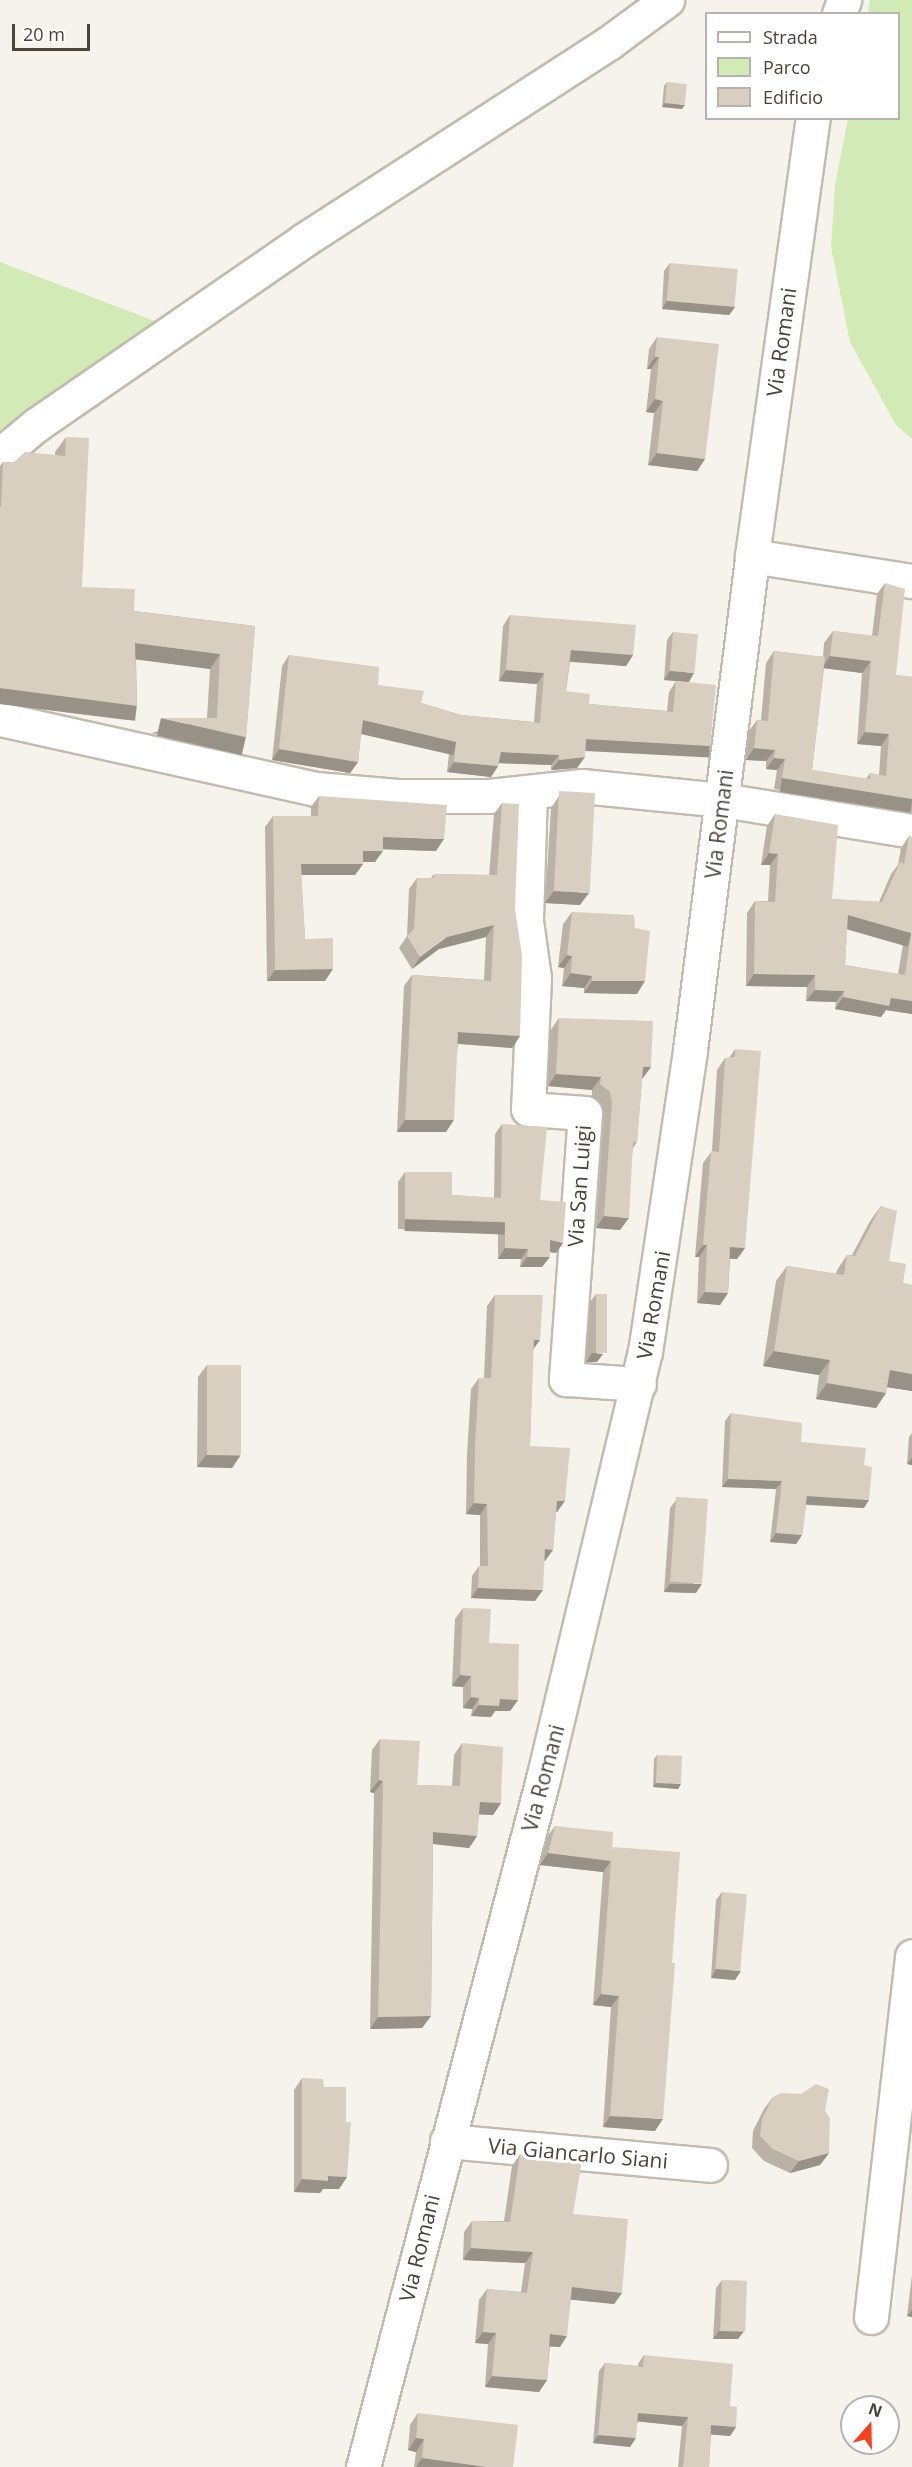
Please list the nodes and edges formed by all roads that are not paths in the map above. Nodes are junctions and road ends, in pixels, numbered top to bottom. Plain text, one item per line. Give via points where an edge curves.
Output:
1 (667, 0) edge
2 (813, 120) edge
3 (0, 455) edge
4 (752, 556) junction
5 (912, 581) edge
6 (0, 719) edge
7 (530, 792) junction
8 (723, 800) junction
9 (912, 831) edge
10 (639, 1384) junction
11 (912, 1956) edge
12 (447, 2141) junction
13 (710, 2165) dead end
14 (871, 2317) dead end
15 (363, 2467) edge

1 - 3 street via 610,42 304,240 36,425
2 - 4 street, Via Romani
4 - 5 street
4 - 8 street, Via Romani
6 - 7 street via 316,789 398,796
7 - 8 street via 582,786
7 - 10 street, Via San Luigi via 525,921 534,978 528,1109 585,1113 566,1379
8 - 9 street
8 - 10 street, Via Romani via 658,1280
10 - 12 street, Via Romani via 543,1779
11 - 14 street
12 - 13 street, Via Giancarlo Siani
12 - 15 street, Via Romani

